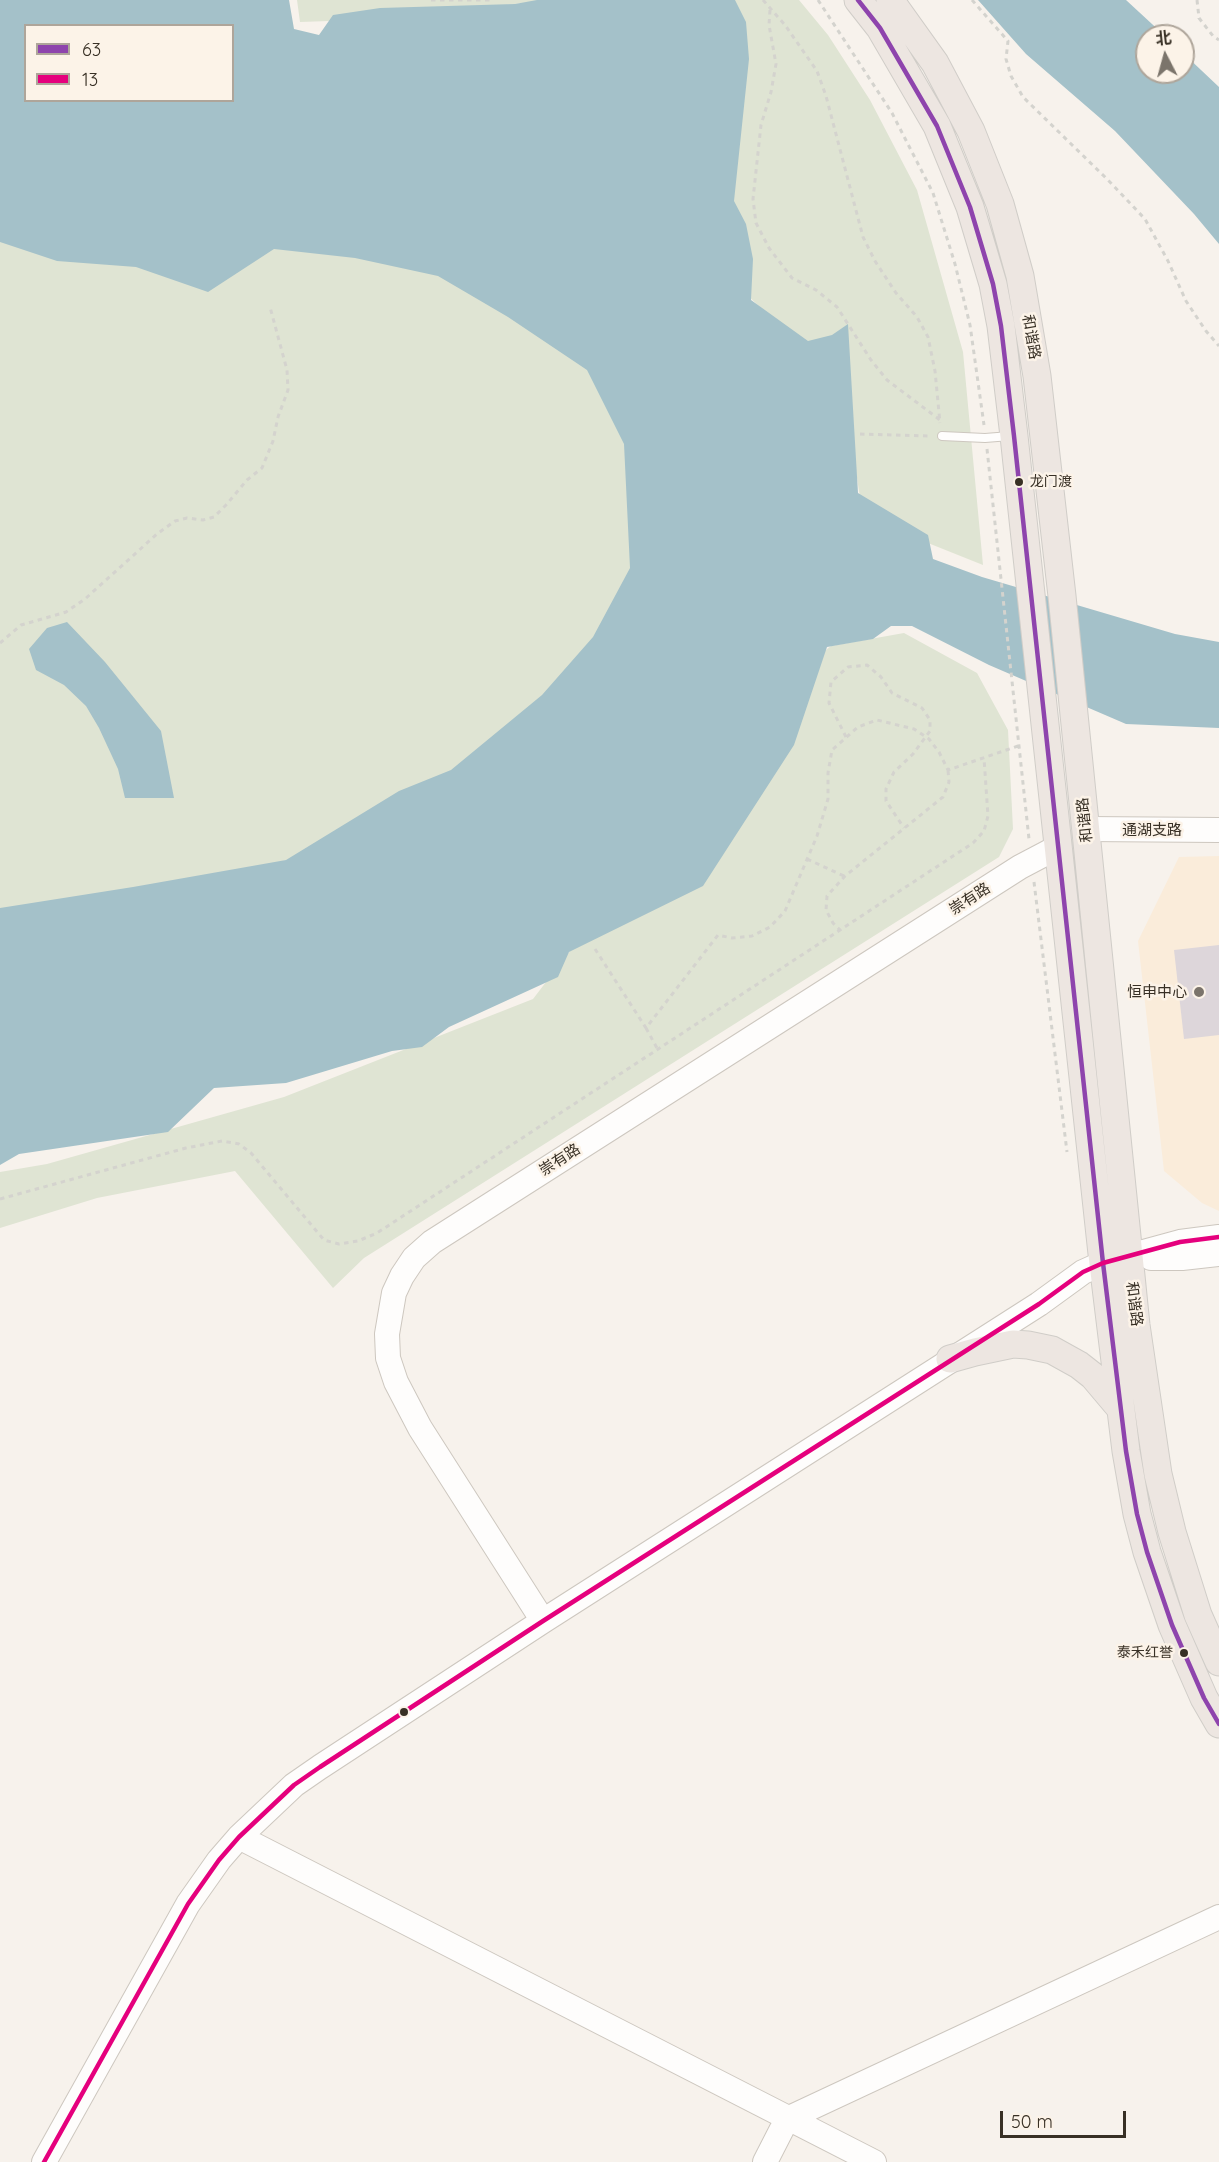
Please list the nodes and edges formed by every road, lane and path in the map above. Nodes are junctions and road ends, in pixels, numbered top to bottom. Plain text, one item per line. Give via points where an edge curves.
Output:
1 (431, 0) edge
2 (490, 0) edge
3 (763, 0) edge
4 (818, 0) edge
5 (858, 0) edge
6 (890, 0) edge
7 (972, 0) edge
8 (1197, 0) edge
9 (770, 8) junction
10 (1219, 40) edge
11 (270, 307) dead end
12 (1219, 346) edge
13 (940, 420) junction
14 (860, 434) dead end
15 (942, 436) junction
16 (1014, 436) junction
17 (985, 438) junction
18 (0, 643) edge
19 (846, 737) junction
20 (926, 737) junction
21 (1018, 746) junction
22 (984, 759) junction
23 (948, 770) junction
24 (1085, 823) junction
25 (904, 828) junction
26 (1219, 830) edge
27 (1058, 847) junction
28 (807, 859) junction
29 (1031, 860) junction
30 (845, 876) junction
31 (841, 931) junction
32 (595, 949) dead end
33 (646, 1028) junction
34 (658, 1050) junction
35 (1068, 1154) dead end
36 (0, 1199) edge
37 (1219, 1237) edge
38 (1219, 1254) edge
39 (1115, 1260) junction
40 (950, 1359) junction
41 (1120, 1408) junction
42 (543, 1621) junction
43 (1219, 1662) edge
44 (1219, 1724) edge
45 (239, 1837) junction
46 (1219, 1917) edge
47 (787, 2119) junction
48 (44, 2162) edge
49 (765, 2162) edge
50 (874, 2162) edge

1 - 2 path
3 - 9 path
4 - 17 path via 892,113 933,193 970,325
5 - 16 main road, 和谐路 via 880,28 937,126 970,207 993,284
6 - 24 main road, 和谐路 via 935,63 966,122 1003,214 1020,276 1033,347
7 - 12 path via 1008,40 1006,59 1023,97 1145,219 1186,301
8 - 10 path via 1199,18
9 - 13 path via 818,72 863,237 875,261 928,337
9 - 13 path via 776,64 761,125 753,199 756,223 792,278 837,307 887,380
11 - 18 path via 287,370 288,390 262,468 214,517 174,521 85,599 66,612 21,625
13 - 15 path
14 - 15 path
15 - 17 lane
16 - 17 lane
16 - 27 main road, 和谐路
17 - 21 path
19 - 20 path via 877,720 914,729
19 - 20 path via 829,703 831,682 848,667 867,665 892,693 922,708 930,720
19 - 28 path via 832,750 828,799
20 - 23 path
20 - 25 path via 894,772 886,789 886,801
21 - 22 path
21 - 29 path
22 - 23 path
22 - 31 path via 988,816 984,831 939,867
23 - 25 path via 949,782 943,797
24 - 26 street, 通湖支路
24 - 39 main road, 和谐路
25 - 30 path
27 - 29 street, 崇有路
27 - 39 main road, 和谐路
28 - 30 path
28 - 33 path via 785,910 770,927 752,936 718,935
29 - 35 path
29 - 42 street, 崇有路 via 432,1242 402,1276 394,1293 387,1334 388,1358 396,1382 420,1428
30 - 31 path via 827,896 826,910
31 - 34 path
32 - 33 path
33 - 34 path
34 - 36 path via 377,1233 358,1241 339,1244 324,1240 251,1153 239,1144 222,1141
37 - 39 street via 1180,1242
38 - 39 street
39 - 40 street via 1083,1272
39 - 41 main road, 和谐路
39 - 43 main road, 和谐路 via 1158,1474 1184,1575
40 - 41 main road via 1014,1344 1056,1351 1093,1376
40 - 42 street
41 - 44 main road, 和谐路 via 1147,1552 1172,1626
42 - 45 street via 294,1785
45 - 47 street
45 - 48 street via 188,1904
46 - 47 street
47 - 49 street
47 - 50 street

